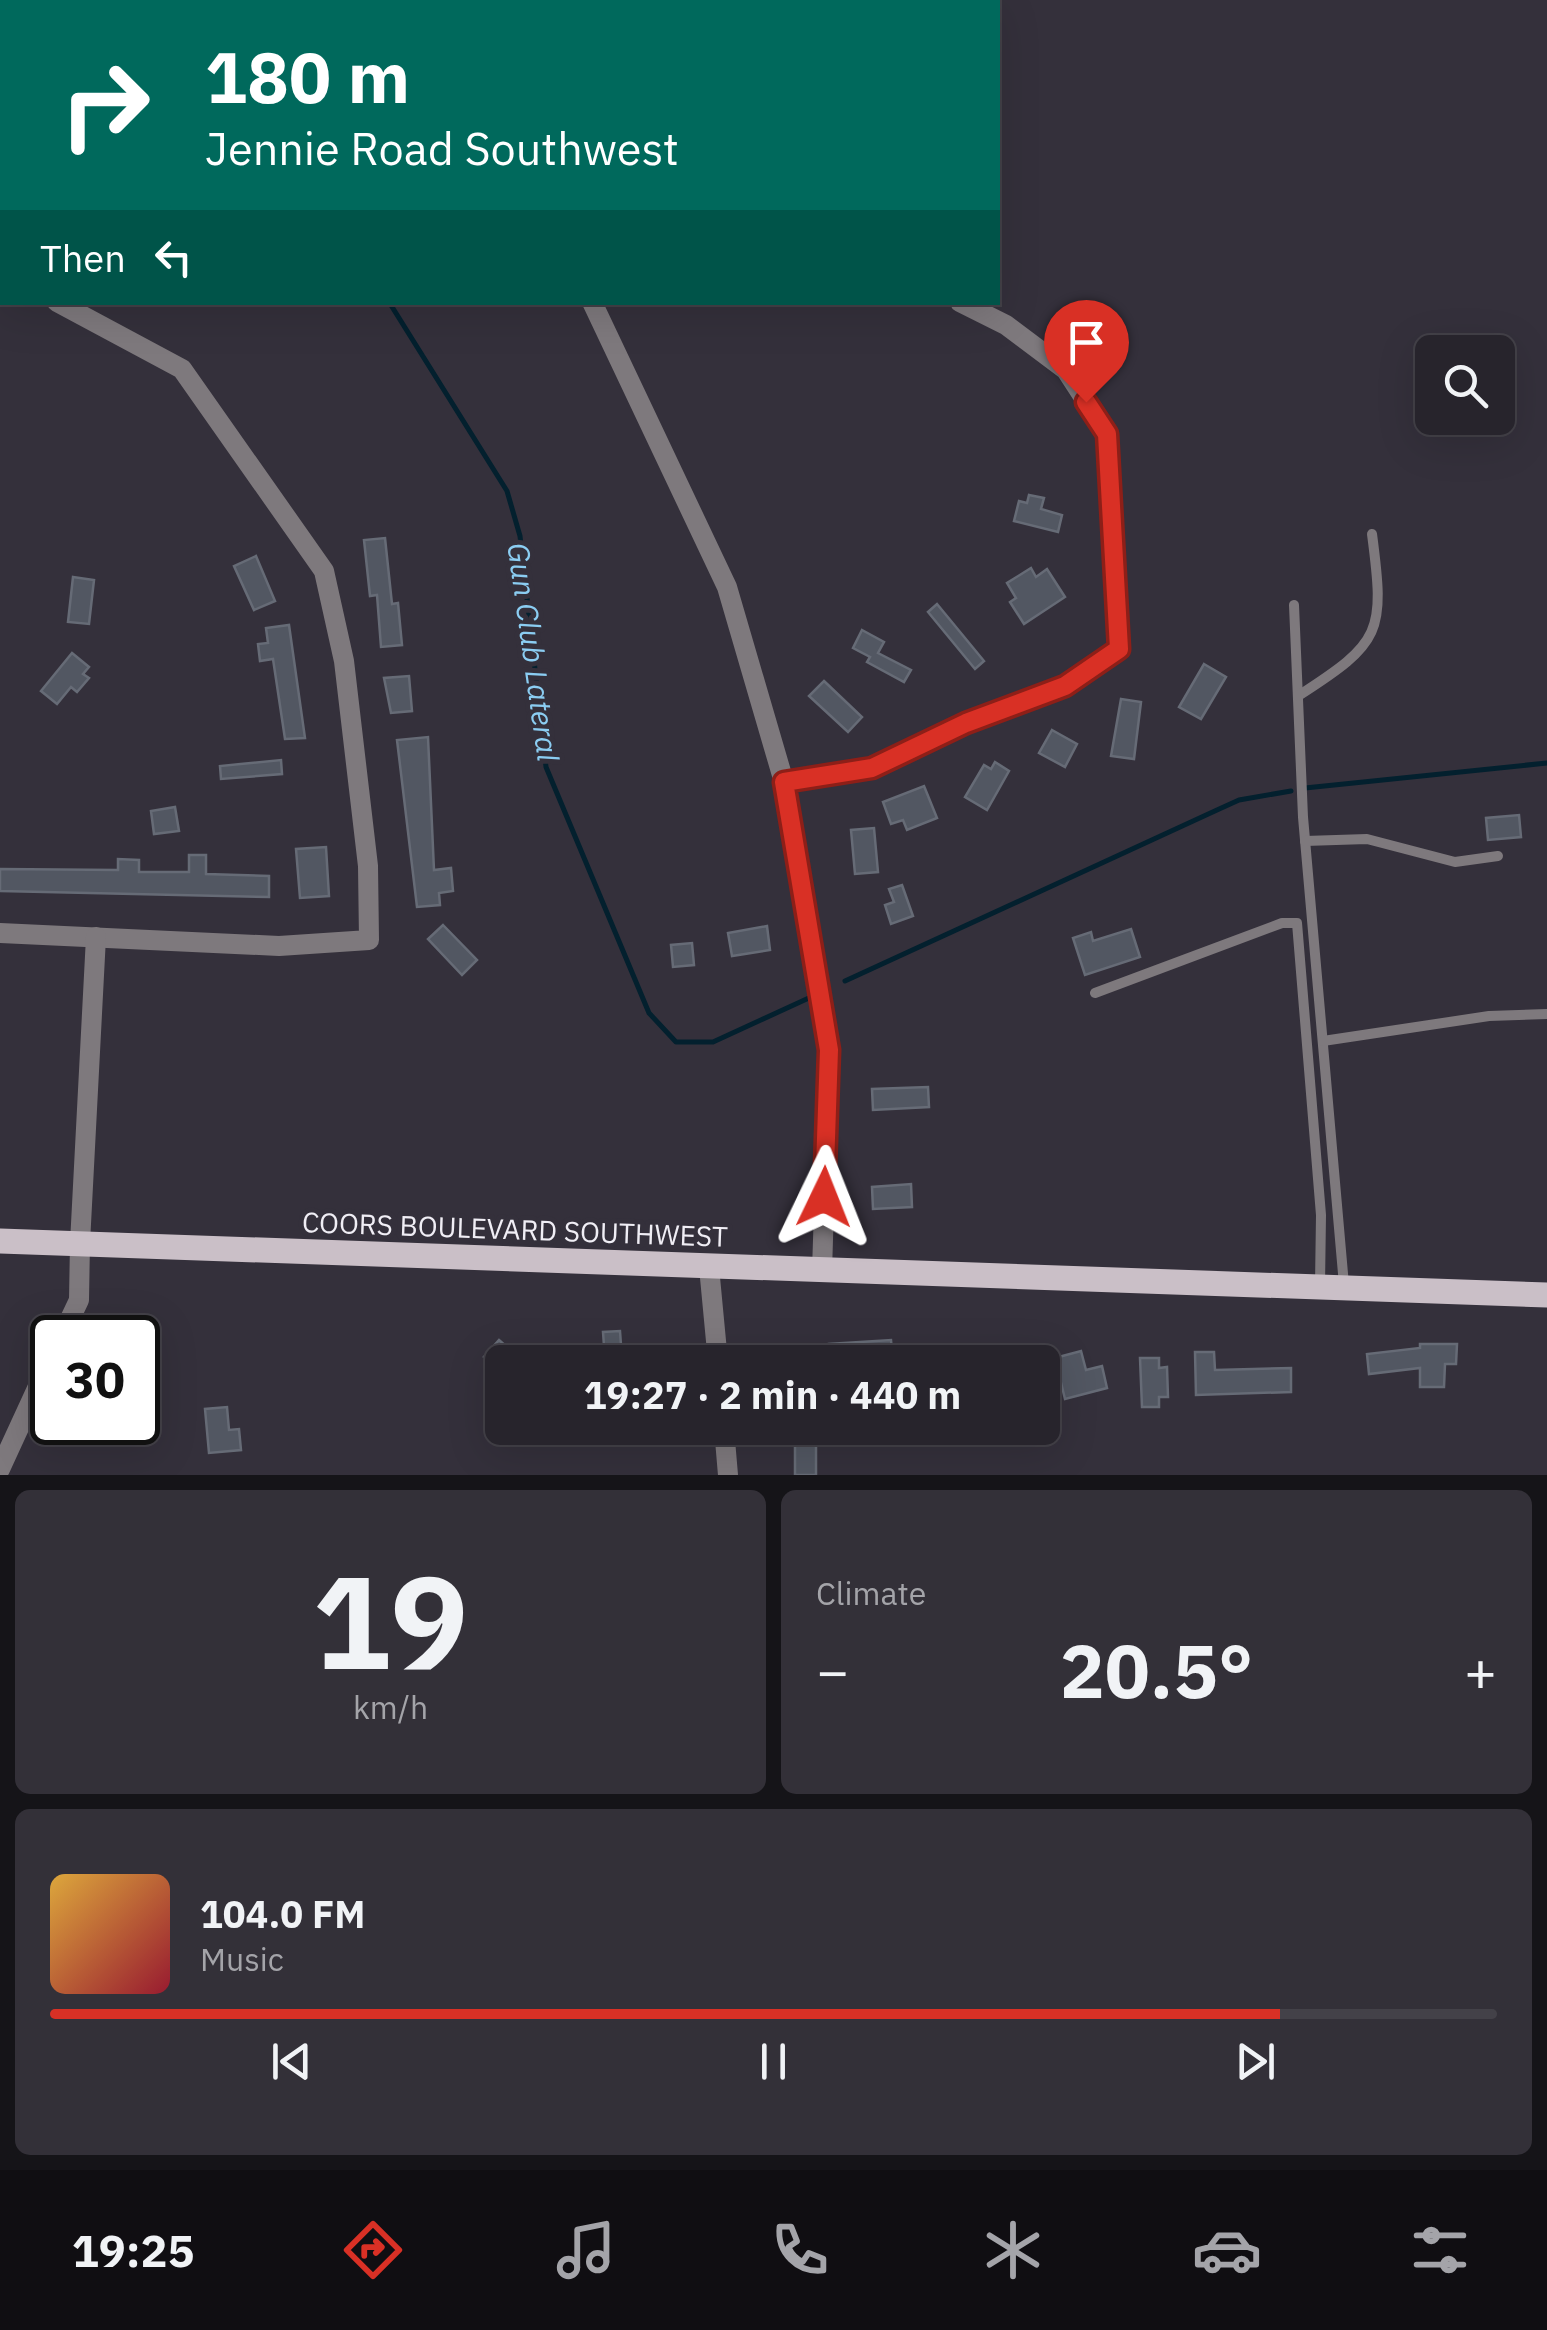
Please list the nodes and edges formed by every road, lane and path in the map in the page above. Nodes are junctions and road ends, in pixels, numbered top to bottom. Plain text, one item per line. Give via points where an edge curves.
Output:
1 (45, 0) edge
2 (65, 0) edge
3 (63, 305) edge
4 (593, 305) edge
5 (966, 305) edge
6 (1372, 534) dead end
7 (1294, 605) dead end
8 (1298, 696) junction
9 (784, 782) junction
10 (1305, 841) junction
11 (1498, 856) dead end
12 (0, 933) edge
13 (96, 936) junction
14 (1095, 994) dead end
15 (1547, 1014) edge
16 (1322, 1041) junction
17 (0, 1241) edge
18 (80, 1243) junction
19 (709, 1267) junction
20 (822, 1271) junction
21 (1332, 1291) junction
22 (1547, 1296) edge
23 (72, 1315) edge
24 (716, 1345) edge
25 (30, 1404) edge
26 (725, 1445) edge
27 (0, 1469) edge
28 (728, 1475) edge

1 - 2 street
3 - 13 street via 182,369 324,571 344,661 368,866 370,940 279,946
4 - 9 street via 727,586
5 - 9 street via 1006,324 1066,370 1107,434 1119,649 1065,686 872,768
6 - 8 lane via 1380,616 1348,664
7 - 8 lane
8 - 10 lane
9 - 20 street via 829,1050
10 - 11 lane via 1367,839 1455,862
10 - 16 lane
12 - 13 street
13 - 18 street
14 - 21 lane via 1282,922 1297,923
15 - 16 lane
16 - 21 lane
17 - 18 main road, COORS BOULEVARD SOUTHWEST
18 - 19 main road, COORS BOULEVARD SOUTHWEST
18 - 23 street via 79,1300
19 - 20 main road, COORS BOULEVARD SOUTHWEST
19 - 24 street
20 - 21 main road, COORS BOULEVARD SOUTHWEST
21 - 22 main road, COORS BOULEVARD SOUTHWEST
25 - 27 street
26 - 28 street

